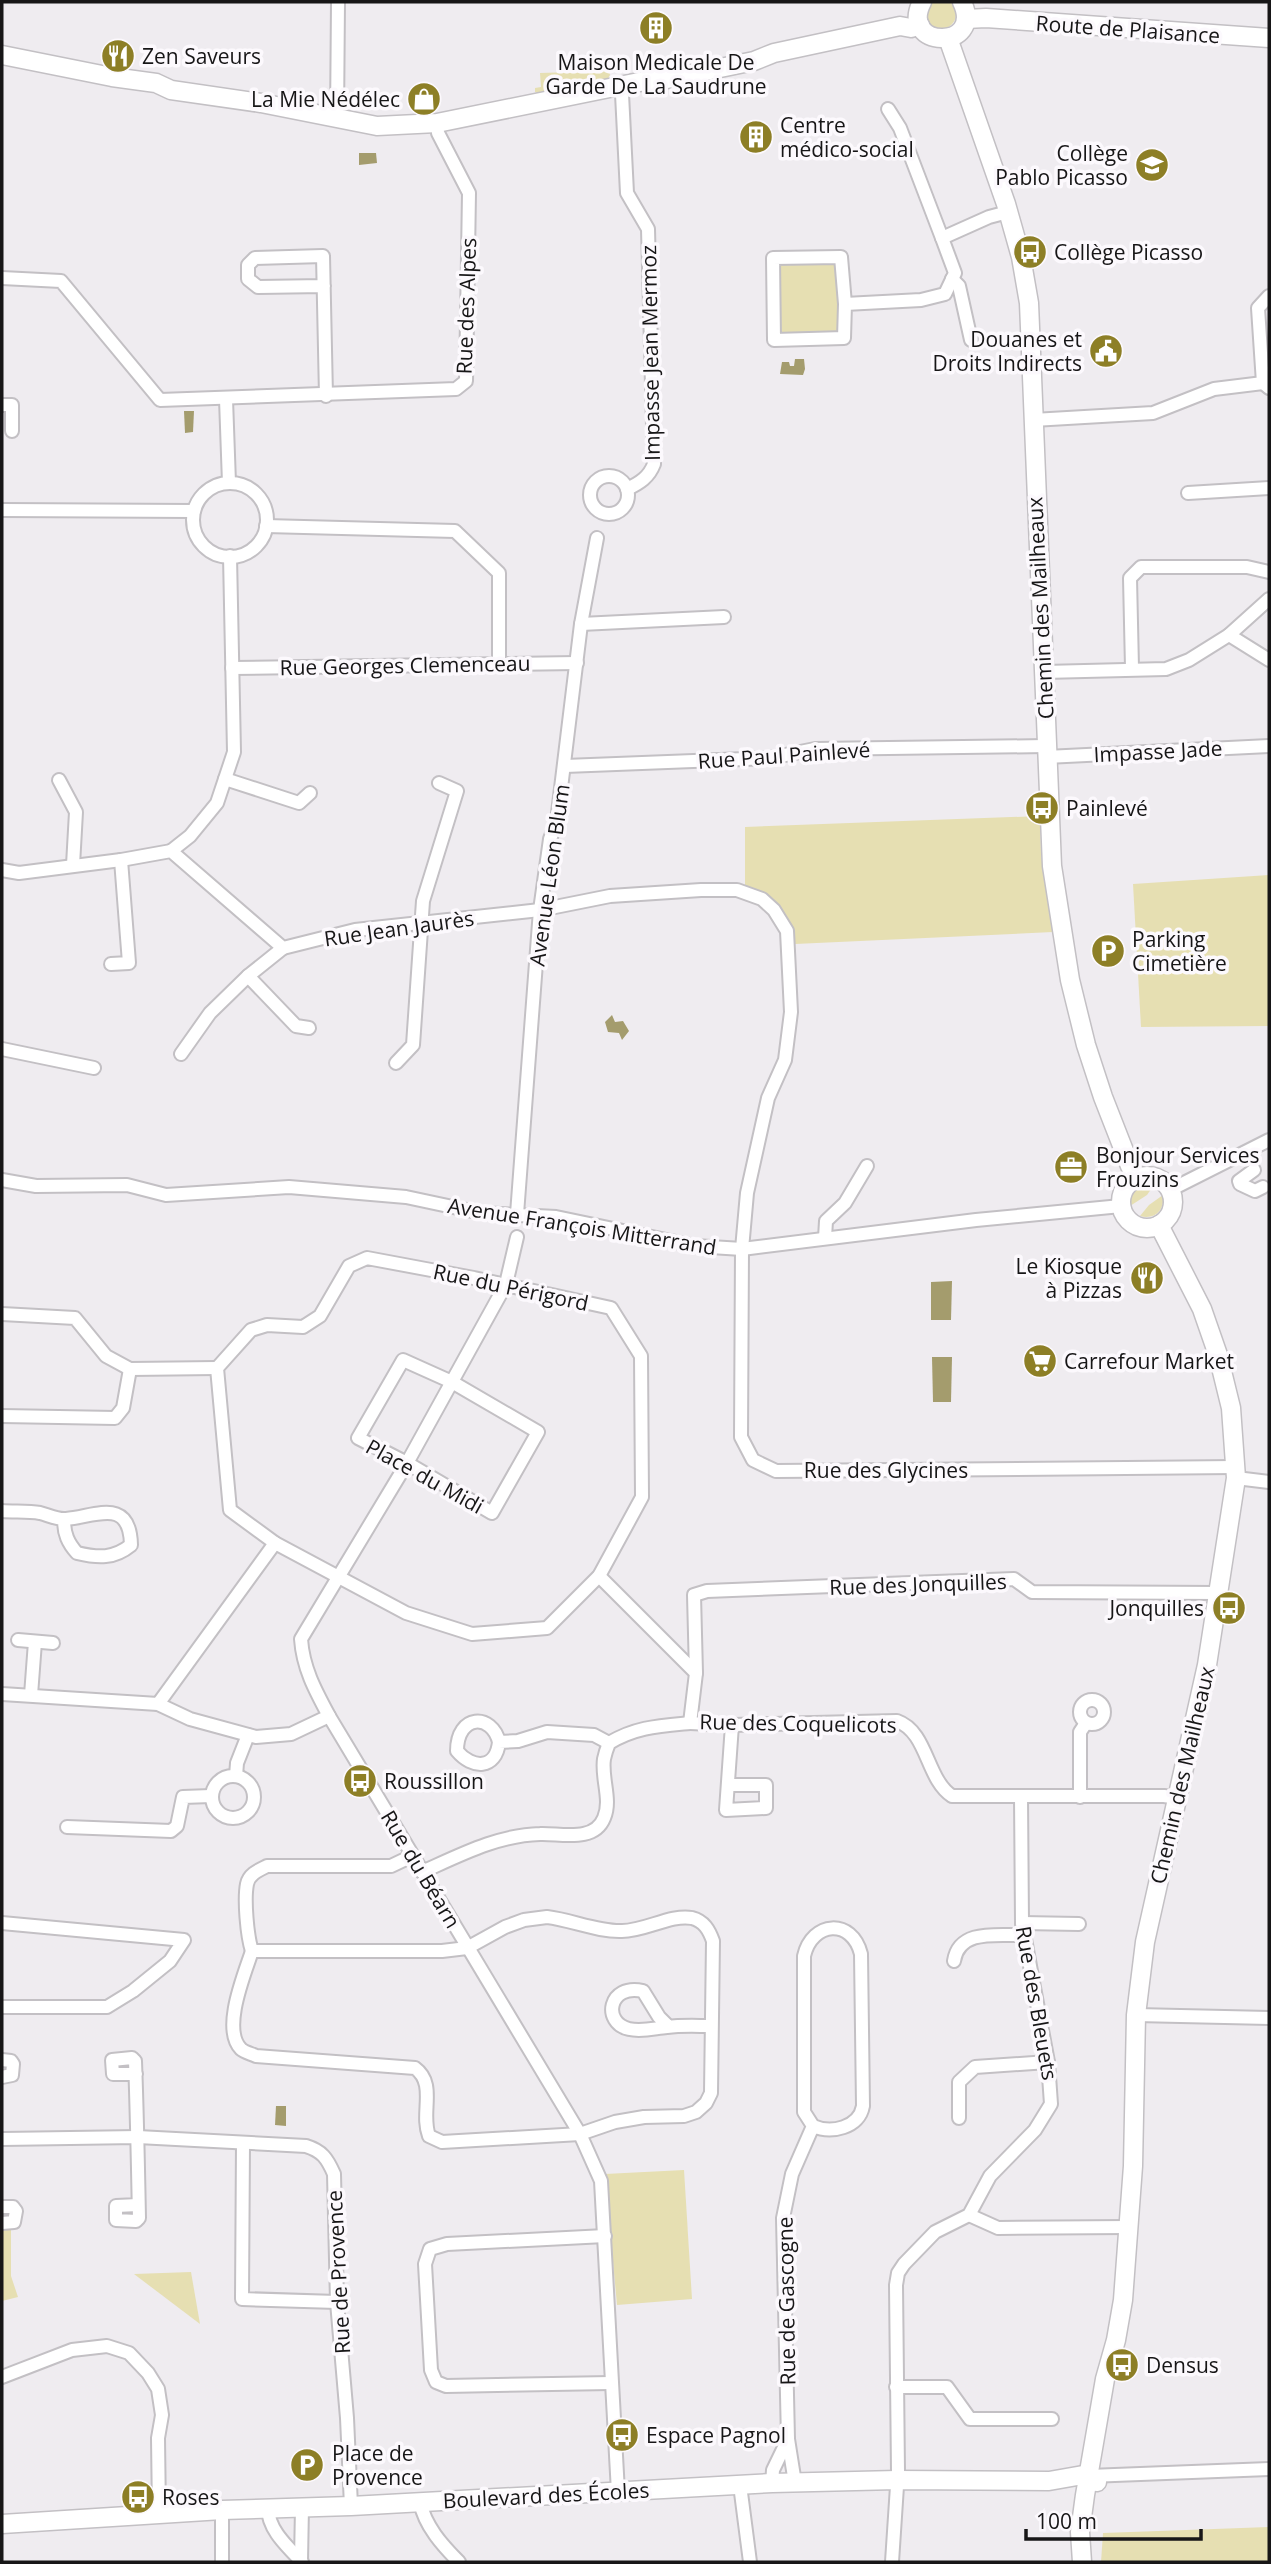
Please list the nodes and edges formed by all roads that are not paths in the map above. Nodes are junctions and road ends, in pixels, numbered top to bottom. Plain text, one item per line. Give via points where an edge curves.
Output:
1 (338, 2) edge
2 (964, 9) edge
3 (920, 13) edge
4 (948, 38) junction
5 (1269, 38) edge
6 (2, 55) edge
7 (620, 86) junction
8 (887, 109) dead end
9 (337, 119) junction
10 (437, 123) junction
11 (1008, 212) junction
12 (942, 238) junction
13 (2, 278) edge
14 (952, 279) junction
15 (324, 286) junction
16 (1269, 296) edge
17 (845, 304) junction
18 (971, 340) dead end
19 (1266, 386) edge
20 (326, 396) junction
21 (226, 399) junction
22 (2, 405) edge
23 (1033, 420) junction
24 (12, 431) dead end
25 (229, 483) junction
26 (1269, 488) edge
27 (627, 489) dead end
28 (1188, 493) dead end
29 (2, 510) edge
30 (194, 511) junction
31 (266, 526) junction
32 (597, 538) dead end
33 (230, 556) junction
34 (1269, 572) edge
35 (1269, 599) edge
36 (724, 617) dead end
37 (582, 624) junction
38 (1229, 635) junction
39 (1269, 660) edge
40 (499, 663) junction
41 (577, 663) junction
42 (232, 668) junction
43 (1132, 668) junction
44 (1045, 672) junction
45 (1269, 746) edge
46 (1046, 751) junction
47 (565, 766) junction
48 (225, 779) junction
49 (60, 780) dead end
50 (439, 783) dead end
51 (310, 793) dead end
52 (171, 851) junction
53 (121, 860) junction
54 (73, 866) junction
55 (2, 870) edge
56 (540, 909) junction
57 (423, 923) junction
58 (283, 948) junction
59 (111, 964) dead end
60 (248, 976) junction
61 (309, 1028) dead end
62 (2, 1049) edge
63 (181, 1054) dead end
64 (396, 1063) dead end
65 (94, 1068) dead end
66 (1269, 1140) edge
67 (1245, 1152) junction
68 (867, 1166) dead end
69 (1254, 1170) junction
70 (1137, 1177) junction
71 (2, 1180) edge
72 (1266, 1189) edge
73 (1170, 1190) junction
74 (1121, 1206) junction
75 (517, 1214) junction
76 (1159, 1225) junction
77 (517, 1237) dead end
78 (825, 1238) junction
79 (742, 1249) junction
80 (506, 1284) junction
81 (2, 1314) edge
82 (217, 1368) junction
83 (130, 1369) junction
84 (452, 1382) junction
85 (2, 1416) edge
86 (407, 1463) junction
87 (1236, 1473) junction
88 (1269, 1482) edge
89 (2, 1511) edge
90 (64, 1520) junction
91 (275, 1543) junction
92 (337, 1575) junction
93 (599, 1576) junction
94 (1218, 1593) junction
95 (18, 1640) dead end
96 (35, 1642) junction
97 (53, 1643) dead end
98 (696, 1673) junction
99 (2, 1694) edge
100 (31, 1695) junction
101 (158, 1703) junction
102 (329, 1716) junction
103 (690, 1723) junction
104 (1086, 1723) dead end
105 (732, 1725) junction
106 (248, 1735) junction
107 (499, 1742) dead end
108 (609, 1743) junction
109 (236, 1776) junction
110 (728, 1785) dead end
111 (211, 1796) junction
112 (1021, 1797) junction
113 (1080, 1797) junction
114 (1178, 1798) junction
115 (67, 1827) dead end
116 (412, 1856) junction
117 (422, 1872) junction
118 (2, 1923) edge
119 (1079, 1924) dead end
120 (1023, 1929) junction
121 (467, 1948) junction
122 (252, 1951) junction
123 (954, 1961) dead end
124 (2, 2007) edge
125 (1136, 2015) junction
126 (1269, 2018) edge
127 (669, 2026) junction
128 (711, 2026) junction
129 (2, 2060) edge
130 (1048, 2062) junction
131 (136, 2074) dead end
132 (2, 2077) edge
133 (959, 2118) dead end
134 (813, 2126) junction
135 (580, 2134) junction
136 (138, 2137) junction
137 (2, 2139) edge
138 (243, 2143) junction
139 (138, 2205) dead end
140 (2, 2207) edge
141 (969, 2215) junction
142 (2, 2223) edge
143 (1129, 2227) junction
144 (605, 2235) junction
145 (337, 2302) junction
146 (2, 2377) edge
147 (611, 2383) junction
148 (896, 2387) junction
149 (1052, 2419) dead end
150 (788, 2439) junction
151 (1269, 2469) edge
152 (897, 2480) junction
153 (772, 2483) junction
154 (795, 2483) junction
155 (1094, 2484) junction
156 (740, 2485) junction
157 (618, 2492) junction
158 (420, 2502) junction
159 (351, 2506) junction
160 (302, 2507) junction
161 (268, 2508) junction
162 (222, 2510) junction
163 (159, 2514) junction
164 (2, 2524) edge
165 (302, 2561) edge
166 (222, 2562) edge
167 (459, 2562) edge
168 (750, 2562) edge
169 (892, 2562) edge
170 (1083, 2562) edge

1 - 9 street
2 - 4 street via 958,33
2 - 5 street, Route de Plaisance via 986,18
3 - 4 street via 929,35
3 - 7 street via 900,26
4 - 11 street, Chemin des Mailheaux
6 - 9 street
7 - 10 street
7 - 27 street, Impasse Jean Mermoz via 627,193 648,229 654,464 645,478
8 - 12 street via 900,128
9 - 10 street via 384,126
10 - 20 street, Rue des Alpes via 469,193 466,381 456,389
11 - 12 street
11 - 23 street, Chemin des Mailheaux via 1029,303
12 - 14 street via 955,273
13 - 21 street, Rue des Alpes via 61,281 160,400
14 - 17 street via 945,294 921,300
14 - 18 street via 959,286
15 - 15 street via 257,287 248,279 248,265 255,258 323,256
15 - 20 street
16 - 19 street via 1258,308
17 - 17 street via 844,338 774,340 773,258 841,257
19 - 23 street via 1214,389 1153,413
20 - 21 street, Rue des Alpes
21 - 25 street
22 - 24 street via 12,405
23 - 44 street, Chemin des Mailheaux
25 - 30 street via 211,488
25 - 31 street via 255,493 265,509
26 - 28 street
29 - 30 street
30 - 33 street via 194,529 201,543 214,553
31 - 33 street via 253,548
31 - 40 street via 455,531 499,573
32 - 37 street, Avenue Léon Blum
33 - 42 street
34 - 43 street via 1247,567 1141,567 1130,578
35 - 38 street
36 - 37 street
37 - 41 street, Avenue Léon Blum
38 - 39 street
38 - 43 street via 1166,669
40 - 41 street, Rue Georges Clemenceau
40 - 42 street, Rue Georges Clemenceau
41 - 47 street, Avenue Léon Blum
42 - 48 street via 234,752
43 - 44 street
44 - 46 street, Chemin des Mailheaux
45 - 46 street, Impasse Jade
46 - 47 street, Rue Paul Painlevé via 815,749 770,758
46 - 70 street, Chemin des Mailheaux via 1052,866 1070,980 1103,1097
47 - 56 street, Avenue Léon Blum
48 - 51 street via 299,803
48 - 52 street via 218,803
49 - 54 street via 76,812
50 - 57 street via 457,791 423,901
52 - 53 street
52 - 58 street
53 - 54 street
53 - 59 street via 129,963
54 - 55 street via 19,873
56 - 57 street, Rue Jean Jaurès
56 - 75 street, Avenue Léon Blum
56 - 79 street, Rue Jean Jaurès via 610,896 737,890 762,899 782,921 789,946 791,1012 785,1060 768,1098 747,1193
57 - 58 street, Rue Jean Jaurès via 355,930
57 - 64 street via 413,1045
58 - 60 street
60 - 61 street via 296,1026
60 - 63 street via 210,1013
62 - 65 street
66 - 67 street
67 - 69 street
67 - 73 street
68 - 78 street via 845,1203 826,1221
69 - 72 street
69 - 72 street via 1242,1177 1240,1184 1255,1191
70 - 73 street via 1158,1178
70 - 74 street via 1124,1189
71 - 75 street, Avenue François Mitterrand via 36,1186 127,1185 166,1195 289,1187 406,1197 481,1213
73 - 76 street via 1172,1210
74 - 76 street via 1134,1225
74 - 78 street, Avenue François Mitterrand
75 - 79 street, Avenue François Mitterrand via 555,1217 695,1246
76 - 87 street, Chemin des Mailheaux via 1202,1309 1218,1355 1231,1408
77 - 80 street, Rue du Béarn
78 - 79 street, Avenue François Mitterrand
79 - 87 street, Rue des Glycines via 741,1437 753,1460 776,1471
80 - 82 street, Rue du Périgord via 367,1258 349,1266 320,1316 303,1327 267,1325 251,1330
80 - 84 street, Rue du Béarn
80 - 93 street, Rue du Périgord via 611,1308 641,1356 642,1497
81 - 83 street via 75,1318 106,1356
82 - 83 street
82 - 91 street, Rue du Périgord via 230,1510
83 - 85 street via 123,1408 115,1418
84 - 86 street, Rue du Béarn
84 - 86 street, Place du Midi via 403,1360 358,1438
84 - 86 street, Place du Midi via 538,1432 492,1513
86 - 92 street, Rue du Béarn
87 - 88 street, Rue des Glycines
87 - 94 street, Chemin des Mailheaux
89 - 90 street
90 - 90 street via 68,1544 77,1553 105,1557 120,1554 131,1545 131,1531 124,1519 111,1513
91 - 92 street, Rue du Périgord
91 - 101 street
92 - 93 street, Rue du Périgord via 406,1613 472,1633 547,1628
92 - 102 street, Rue du Béarn via 301,1639 302,1660
93 - 98 street
94 - 98 street, Rue des Jonquilles via 1032,1592 1014,1579 707,1591 694,1595
94 - 114 street, Chemin des Mailheaux
95 - 96 street
96 - 97 street
96 - 100 street
98 - 103 street, Rue des Coquelicots
99 - 100 street
100 - 101 street
101 - 106 street via 190,1719
102 - 106 street via 291,1734
102 - 116 street, Rue du Béarn
103 - 105 street, Rue des Coquelicots
103 - 108 street via 644,1727
104 - 113 street via 1080,1732
105 - 110 street
105 - 112 street, Rue des Coquelicots via 897,1721 909,1727 941,1786 952,1796
106 - 109 street
107 - 108 street via 547,1732 594,1735
108 - 117 street via 604,1760 604,1818 596,1829 583,1835 538,1834 496,1840
109 - 111 street via 217,1782
109 - 111 street via 253,1788 249,1811 238,1818 226,1817 216,1810
111 - 115 street via 183,1797 177,1826 171,1831
112 - 113 street, Rue des Coquelicots
112 - 120 street, Rue des Bleuets
113 - 114 street, Rue des Coquelicots
114 - 125 street, Chemin des Mailheaux via 1145,1942
116 - 117 street, Rue du Béarn
116 - 122 street via 391,1866 267,1866 254,1873 247,1883 247,1936
117 - 121 street, Rue du Béarn
118 - 124 street via 184,1941 170,1961 107,2007
119 - 120 street
120 - 123 street via 971,1938 959,1946
120 - 130 street, Rue des Bleuets
121 - 122 street
121 - 128 street via 505,1927 547,1917 618,1931 673,1919 699,1920 713,1941
121 - 135 street, Rue du Béarn
122 - 135 street via 235,2004 234,2035 241,2049 256,2056 415,2068 427,2084 425,2126 429,2136 442,2142
125 - 126 street
125 - 143 street, Chemin des Mailheaux
127 - 127 street via 643,1991 621,1992 613,2001 612,2011 626,2029
127 - 128 street
128 - 135 street via 711,2093 696,2112 615,2122
129 - 132 street via 13,2064 12,2075
130 - 133 street via 975,2067 959,2082
130 - 141 street, Rue des Bleuets via 1052,2095 1047,2114 990,2176
131 - 136 street
134 - 134 street via 848,2126 863,2106 861,1954 851,1934 838,1928 814,1936 804,1955 804,2112
134 - 150 street, Rue de Gascogne via 792,2174 783,2218
135 - 144 street, Rue du Béarn via 601,2181
136 - 137 street, Rue de Provence
136 - 138 street, Rue de Provence
136 - 139 street
138 - 145 street, Rue de Provence via 306,2146 328,2160 334,2174
138 - 145 street via 242,2299
140 - 142 street via 16,2211 14,2222
141 - 143 street via 998,2228
141 - 148 street via 935,2232 898,2273
143 - 155 street, Chemin des Mailheaux via 1123,2300 1105,2379
144 - 147 street, Rue du Béarn
144 - 147 street via 447,2244 430,2249 425,2264 431,2370 436,2382 446,2386
145 - 159 street, Rue de Provence
146 - 163 street via 72,2350 107,2346 129,2353 158,2389 162,2415
147 - 157 street, Rue du Béarn
148 - 149 street via 947,2387 970,2418
148 - 152 street
150 - 153 street, Rue de Gascogne via 773,2470
150 - 154 street, Rue de Gascogne
151 - 155 street
152 - 154 street, Boulevard des Écoles
152 - 155 street, Boulevard des Écoles
152 - 169 street
153 - 154 street, Boulevard des Écoles
153 - 156 street, Boulevard des Écoles
155 - 170 street, Chemin des Mailheaux via 1080,2532
156 - 157 street, Boulevard des Écoles
156 - 168 street
157 - 158 street, Boulevard des Écoles
158 - 159 street, Boulevard des Écoles
158 - 167 street via 428,2524
159 - 160 street, Boulevard des Écoles
160 - 161 street, Boulevard des Écoles
160 - 165 street
161 - 162 street, Boulevard des Écoles
161 - 165 street via 271,2525
162 - 163 street, Boulevard des Écoles
162 - 166 street
163 - 164 street, Boulevard des Écoles

